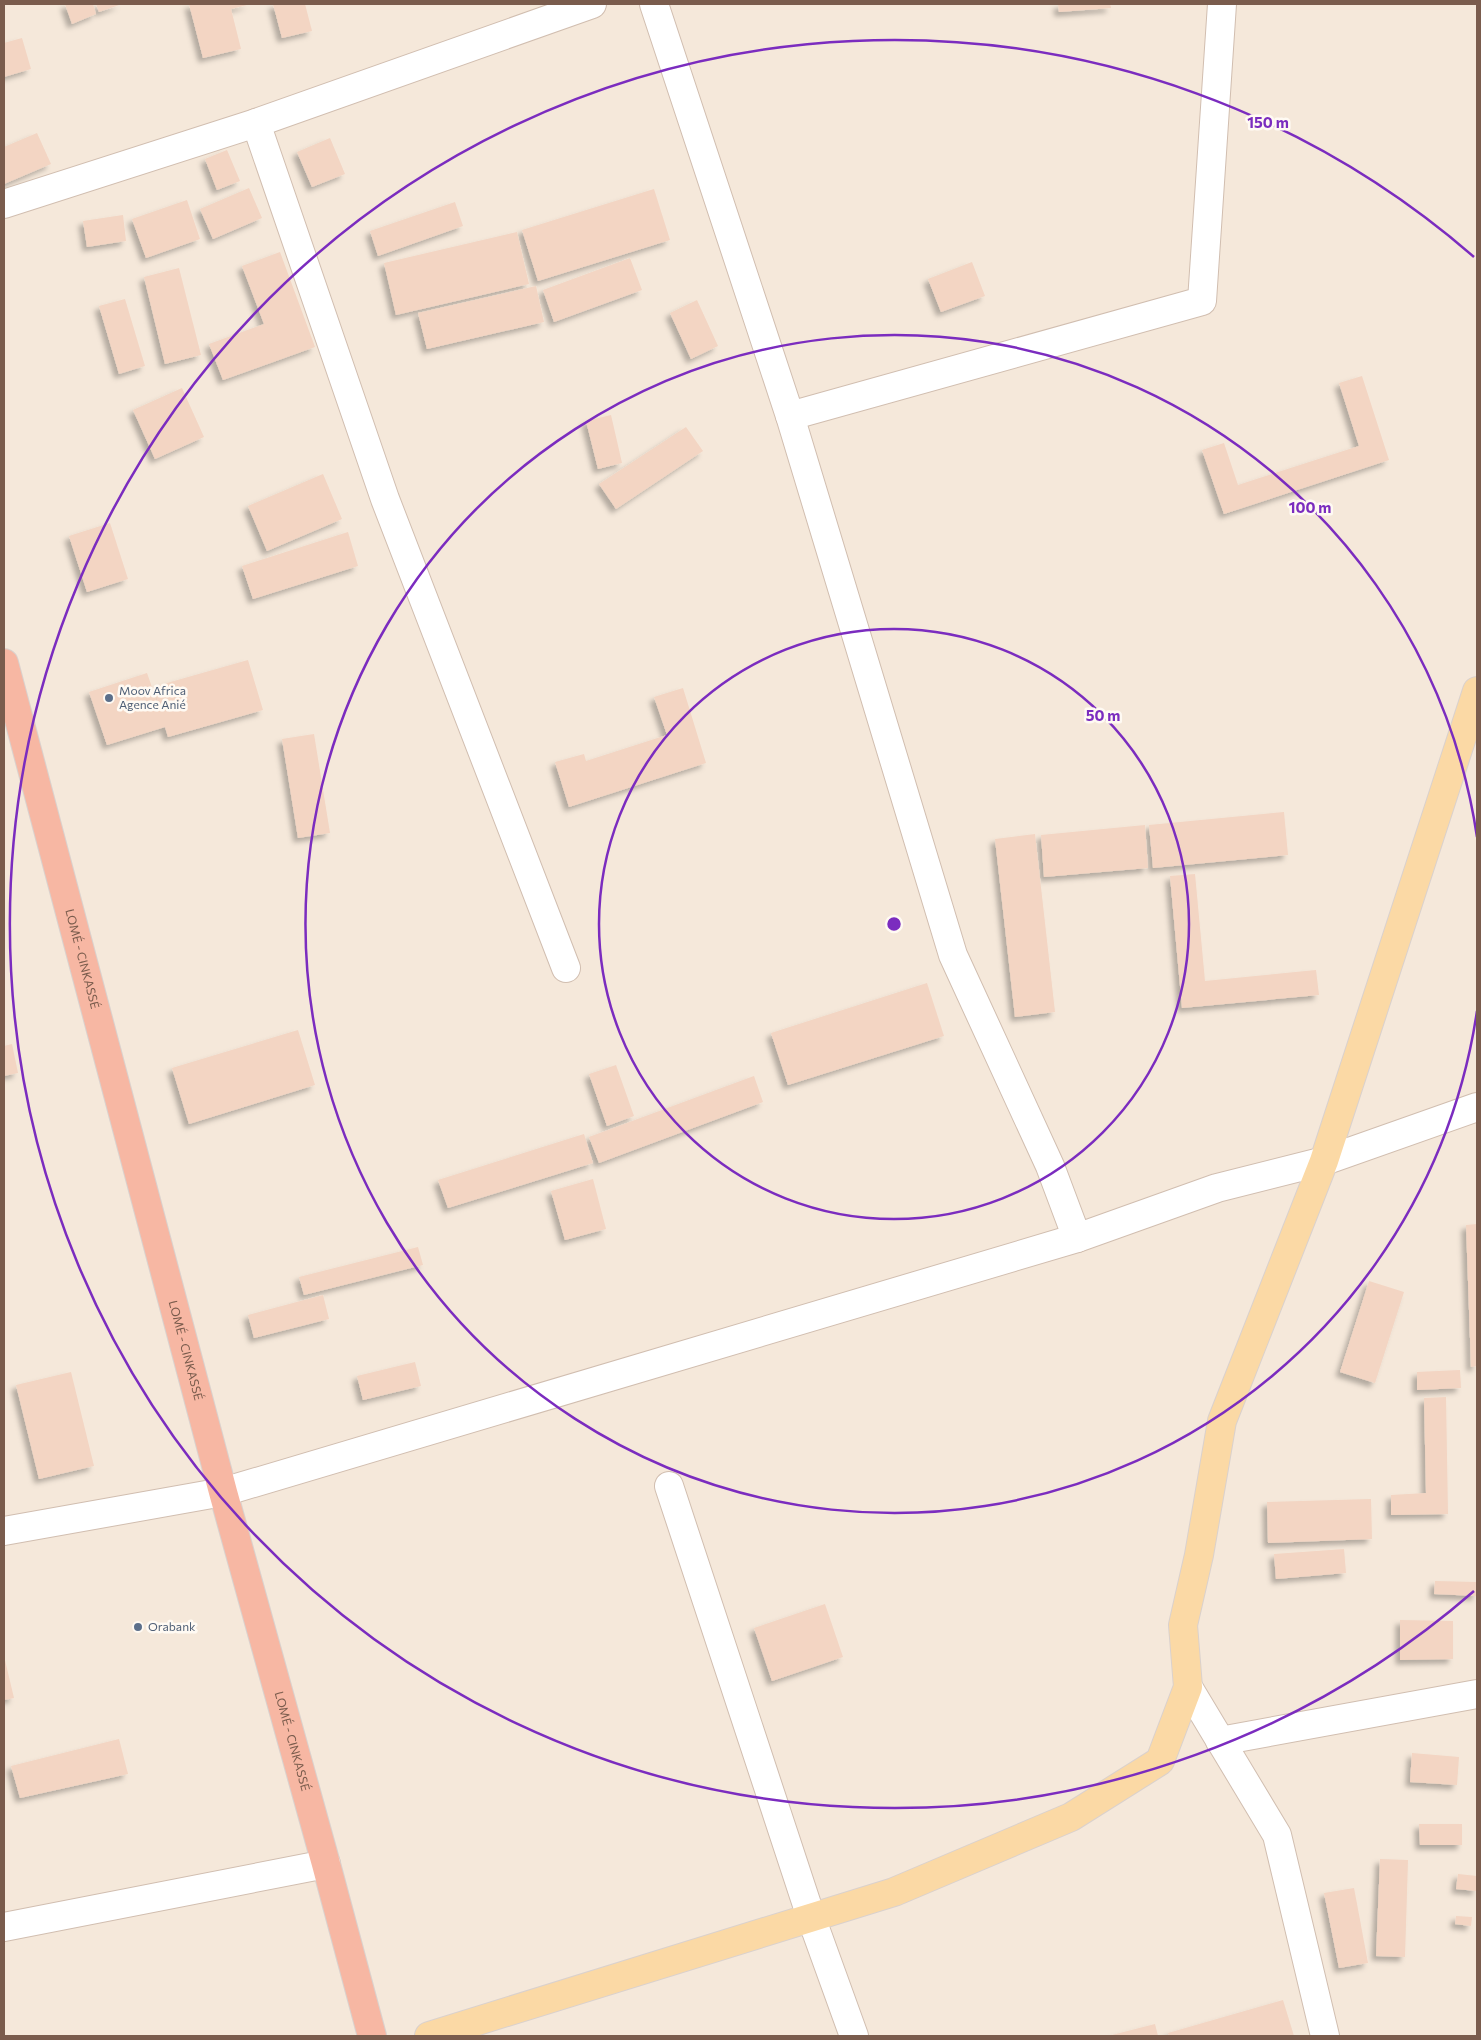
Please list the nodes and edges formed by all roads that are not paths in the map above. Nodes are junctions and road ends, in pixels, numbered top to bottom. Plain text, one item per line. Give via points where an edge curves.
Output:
1 (592, 4) edge
2 (654, 4) edge
3 (1222, 4) edge
4 (256, 123) junction
5 (4, 204) edge
6 (790, 416) junction
7 (4, 663) edge
8 (1477, 691) edge
9 (566, 968) dead end
10 (1477, 1107) edge
11 (1324, 1161) junction
12 (1077, 1238) junction
13 (669, 1486) dead end
14 (222, 1492) junction
15 (4, 1531) edge
16 (1188, 1687) junction
17 (1477, 1694) edge
18 (1220, 1741) junction
19 (326, 1864) junction
20 (811, 1918) junction
21 (4, 1927) edge
22 (372, 2036) edge
23 (429, 2036) edge
24 (854, 2036) edge
25 (1325, 2036) edge

1 - 4 street
2 - 6 street
3 - 6 street via 1202,301
4 - 5 street
4 - 9 street via 385,499
6 - 12 street via 954,955 1050,1166
7 - 14 highway, LOMÉ - CINKASSÉ
8 - 11 main road
10 - 11 street
11 - 12 street via 1217,1188
11 - 16 main road via 1222,1421 1183,1625
12 - 14 street
13 - 20 street
14 - 15 street
14 - 19 highway, LOMÉ - CINKASSÉ
16 - 18 street
16 - 20 main road via 1160,1761 1071,1817 894,1892
17 - 18 street
18 - 25 street via 1277,1834
19 - 21 street
19 - 22 highway, LOMÉ - CINKASSÉ
20 - 23 main road
20 - 24 street

